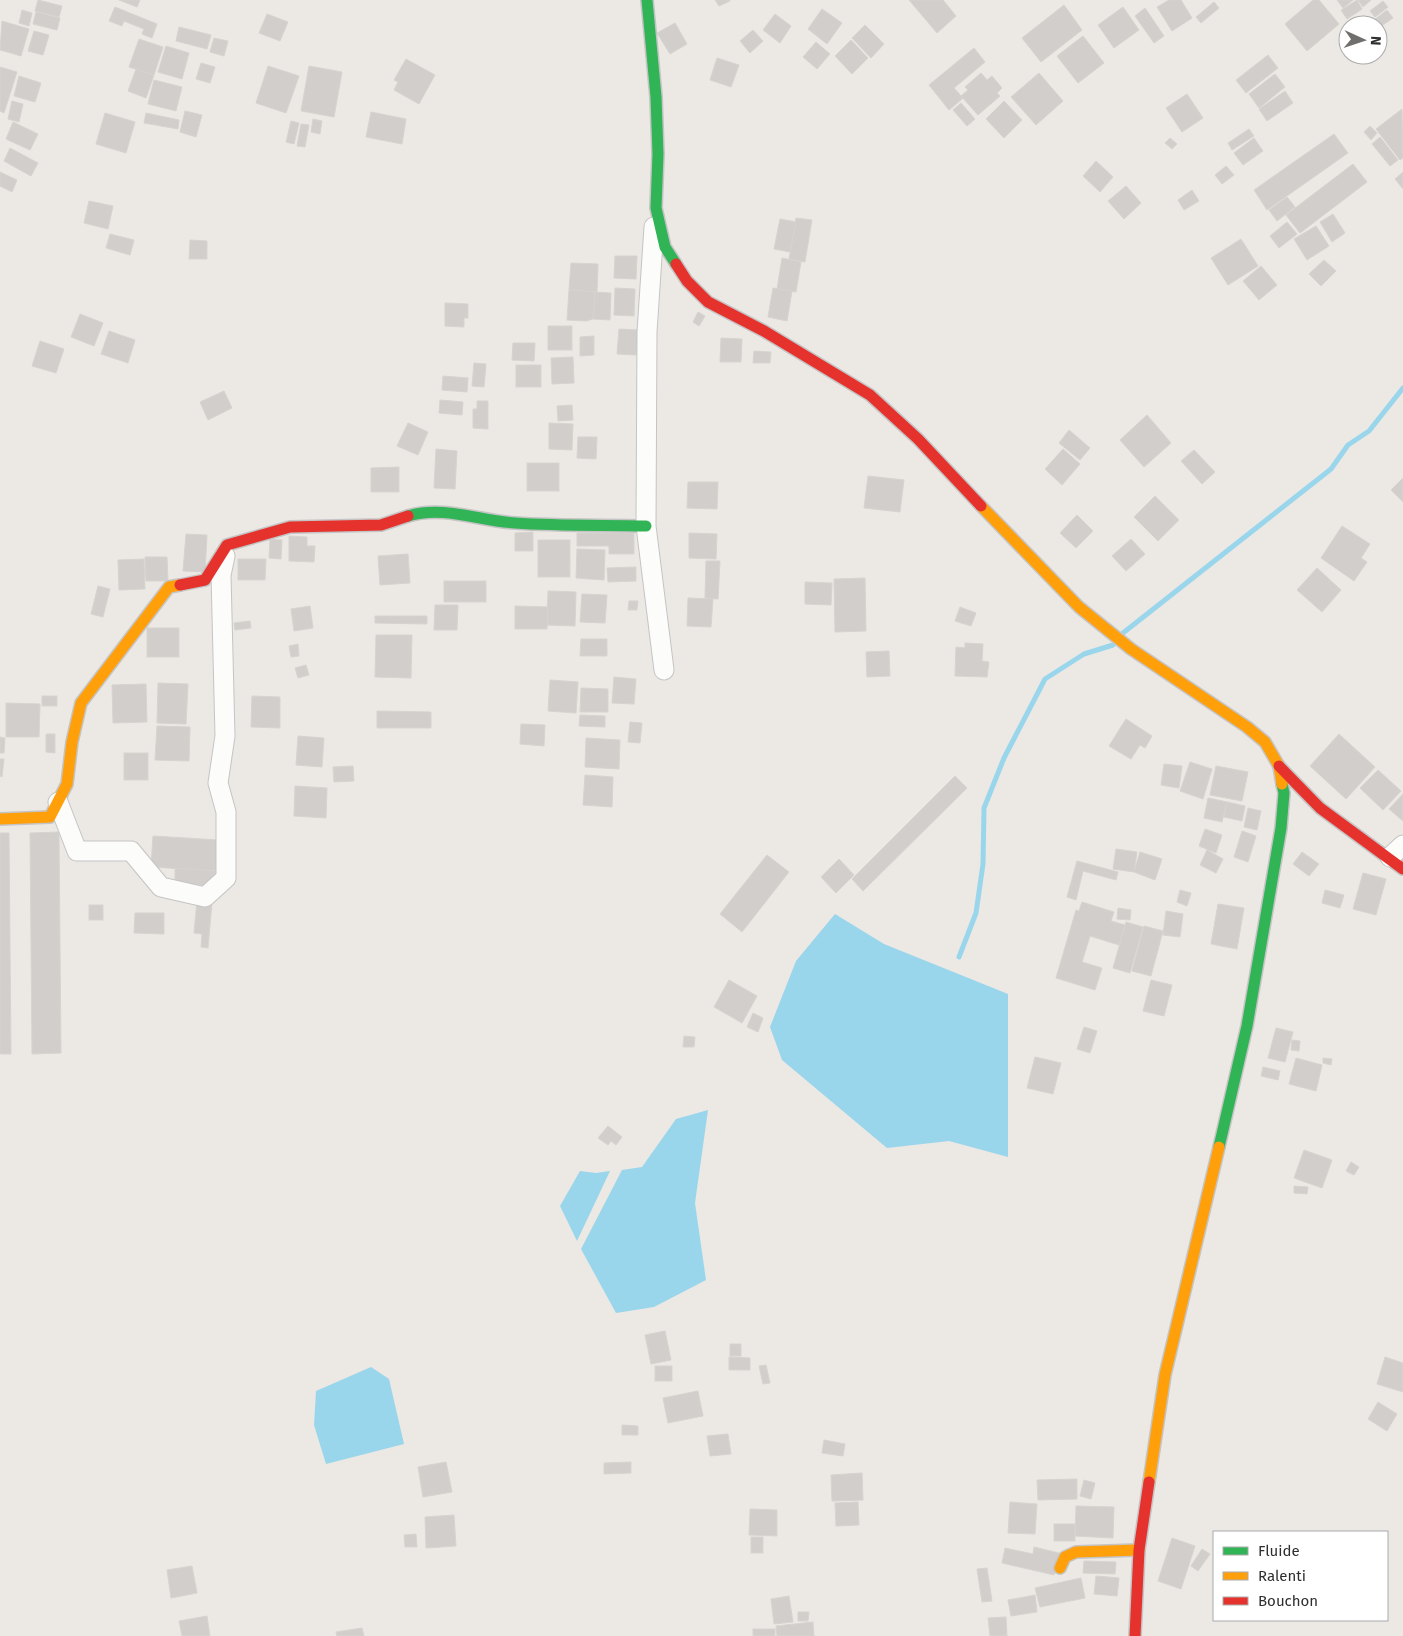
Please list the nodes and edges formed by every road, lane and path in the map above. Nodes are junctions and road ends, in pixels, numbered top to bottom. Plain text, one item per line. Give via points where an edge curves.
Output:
1 (647, 0) edge
2 (656, 208) junction
3 (646, 526) junction
4 (227, 545) junction
5 (664, 670) dead end
6 (1279, 766) junction
7 (58, 802) junction
8 (0, 819) edge
9 (1399, 857) edge
10 (1139, 1550) junction
11 (1060, 1568) dead end
12 (1135, 1636) edge

1 - 2 street via 656,96
2 - 3 street via 647,332
2 - 6 street via 665,247 687,281 708,302 780,340 870,395 918,439 1053,582 1131,650 1266,742
3 - 4 street via 513,524 456,512 415,514 382,525 290,527
3 - 5 street
4 - 7 street via 206,580 169,587 81,703 67,784
4 - 7 street via 221,575 225,736 218,783 226,812 226,878 205,897 161,887 131,851 77,851
6 - 9 street via 1320,808 1377,850
6 - 10 street via 1284,793 1282,828 1252,997 1164,1375
7 - 8 street via 50,817
10 - 11 street via 1076,1552 1065,1557
10 - 12 street

